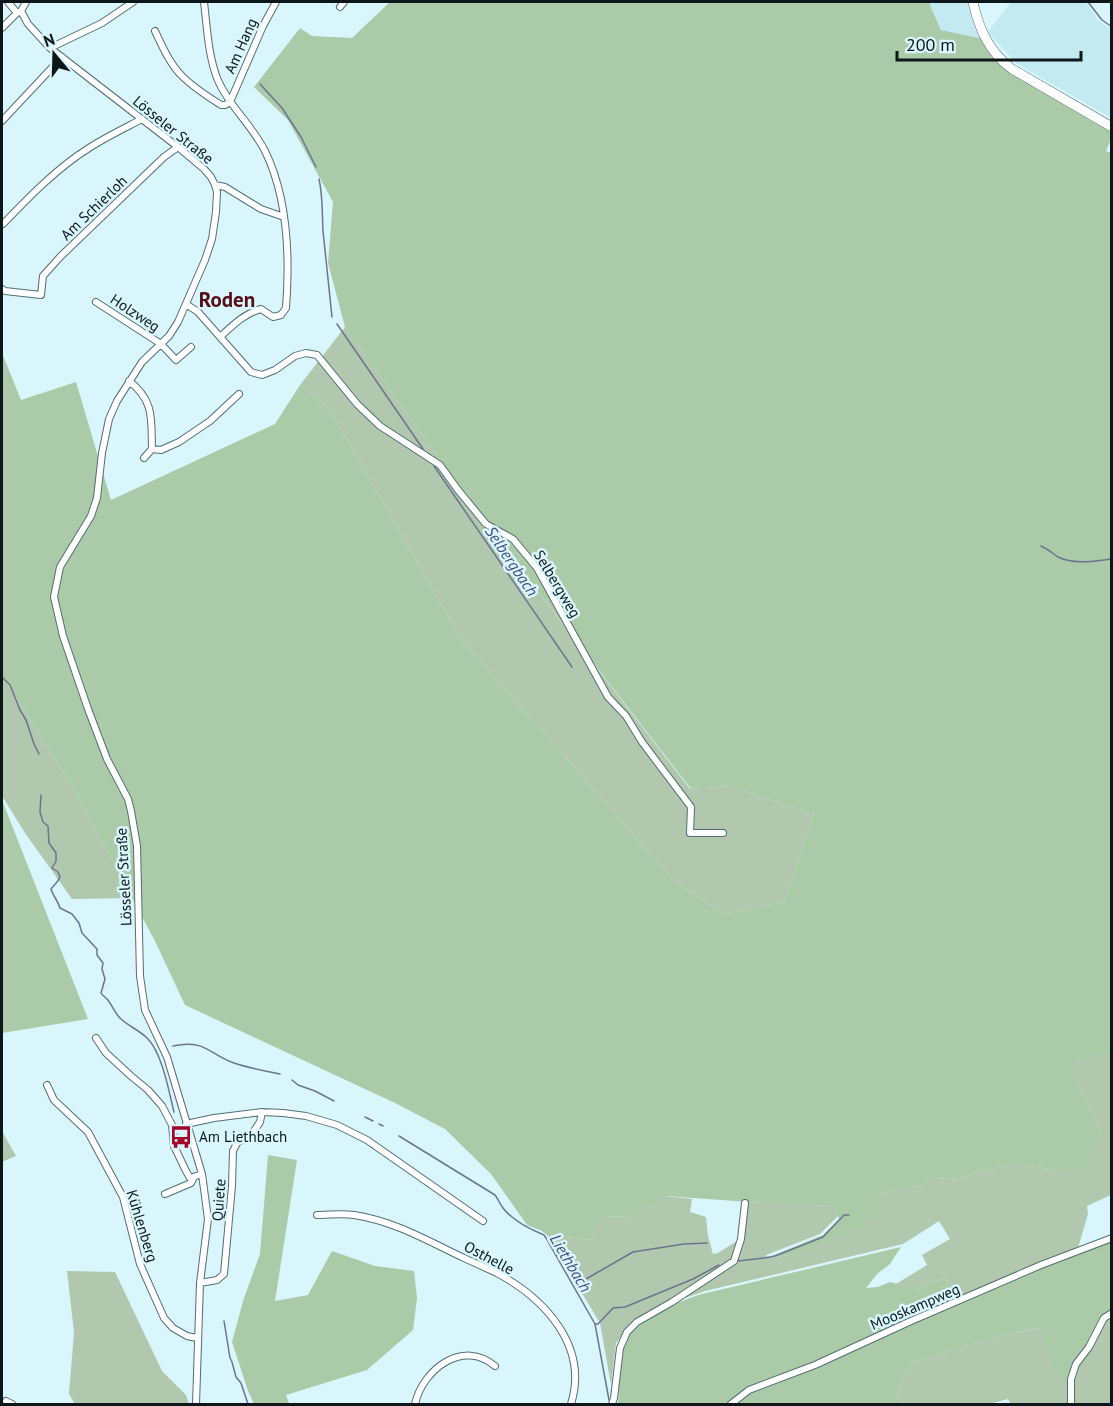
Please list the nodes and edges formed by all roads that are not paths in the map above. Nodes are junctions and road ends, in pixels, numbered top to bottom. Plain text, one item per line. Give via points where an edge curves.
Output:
1 (8, 2) edge
2 (26, 2) edge
3 (134, 2) edge
4 (204, 2) edge
5 (276, 2) edge
6 (973, 2) edge
7 (19, 12) junction
8 (2, 28) edge
9 (155, 31) dead end
10 (50, 48) junction
11 (62, 57) junction
12 (231, 102) junction
13 (142, 119) junction
14 (2, 121) edge
15 (1112, 127) edge
16 (178, 147) junction
17 (215, 185) junction
18 (284, 217) junction
19 (3, 224) edge
20 (2, 289) edge
21 (96, 302) dead end
22 (186, 304) junction
23 (220, 337) junction
24 (161, 344) junction
25 (191, 347) dead end
26 (129, 381) junction
27 (239, 394) dead end
28 (152, 449) junction
29 (144, 458) dead end
30 (723, 833) dead end
31 (96, 1038) dead end
32 (46, 1085) dead end
33 (262, 1112) junction
34 (186, 1124) junction
35 (202, 1174) junction
36 (194, 1177) junction
37 (165, 1194) dead end
38 (745, 1203) dead end
39 (317, 1215) dead end
40 (483, 1221) dead end
41 (1112, 1238) edge
42 (200, 1283) junction
43 (1112, 1313) edge
44 (197, 1338) junction
45 (495, 1366) dead end
46 (195, 1404) edge
47 (415, 1404) edge
48 (571, 1404) edge
49 (612, 1404) edge
50 (731, 1404) edge
51 (1071, 1404) edge

1 - 7 street, Lösseler Straße
2 - 7 street
3 - 10 street via 102,23
4 - 12 street via 217,79
5 - 12 street, Am Hang
6 - 15 main road via 985,39 1000,59
7 - 8 street
7 - 10 street, Lösseler Straße
9 - 12 street via 180,75 220,105
10 - 11 street, Lösseler Straße
11 - 13 street, Lösseler Straße
11 - 14 street
12 - 18 street via 265,150
13 - 16 street, Lösseler Straße
13 - 19 street via 88,148 35,190
16 - 17 street, Lösseler Straße via 204,169
16 - 20 street, Am Schierloh via 60,257 43,276 41,295
17 - 18 street
17 - 22 street, Lösseler Straße via 212,239
18 - 23 street via 286,308 273,317 261,309 255,310
21 - 24 street, Holzweg
22 - 23 street, Selbergweg
22 - 24 street, Lösseler Straße via 174,330
23 - 30 street, Selbergweg via 251,372 262,375 306,352 317,355 357,404 381,426 440,465 486,524 513,539 537,568 608,697 691,807 690,832
24 - 25 street via 176,360
24 - 26 street, Lösseler Straße
26 - 28 street via 144,396 151,411
26 - 34 street, Lösseler Straße via 106,428 91,516 60,567 54,597 88,709 128,799 137,846 143,1002 167,1058
27 - 28 street via 179,442 161,450
28 - 29 street
31 - 36 street via 106,1053 162,1106 172,1125 174,1146 190,1178
32 - 44 street, Kühlenberg via 54,1100 88,1132 123,1197 140,1264 164,1318 173,1328
33 - 34 street
33 - 40 street via 306,1116 337,1125 367,1140
33 - 42 street, Quiete via 254,1131 237,1143 233,1151 224,1274 218,1280
34 - 35 street, Lösseler Straße
35 - 36 street
35 - 42 street, Lösseler Straße via 208,1219
36 - 37 street via 191,1183
38 - 49 street via 734,1261 627,1332 620,1348
39 - 48 street, Osthelle via 352,1214 414,1233 498,1274 530,1295 562,1331 573,1358 576,1378
41 - 50 street, Mooskampweg via 749,1390
42 - 44 street, Lösseler Straße
43 - 51 street via 1104,1318 1076,1365 1071,1379
44 - 46 street, Lösseler Straße
45 - 47 street via 480,1357 451,1359 427,1378

